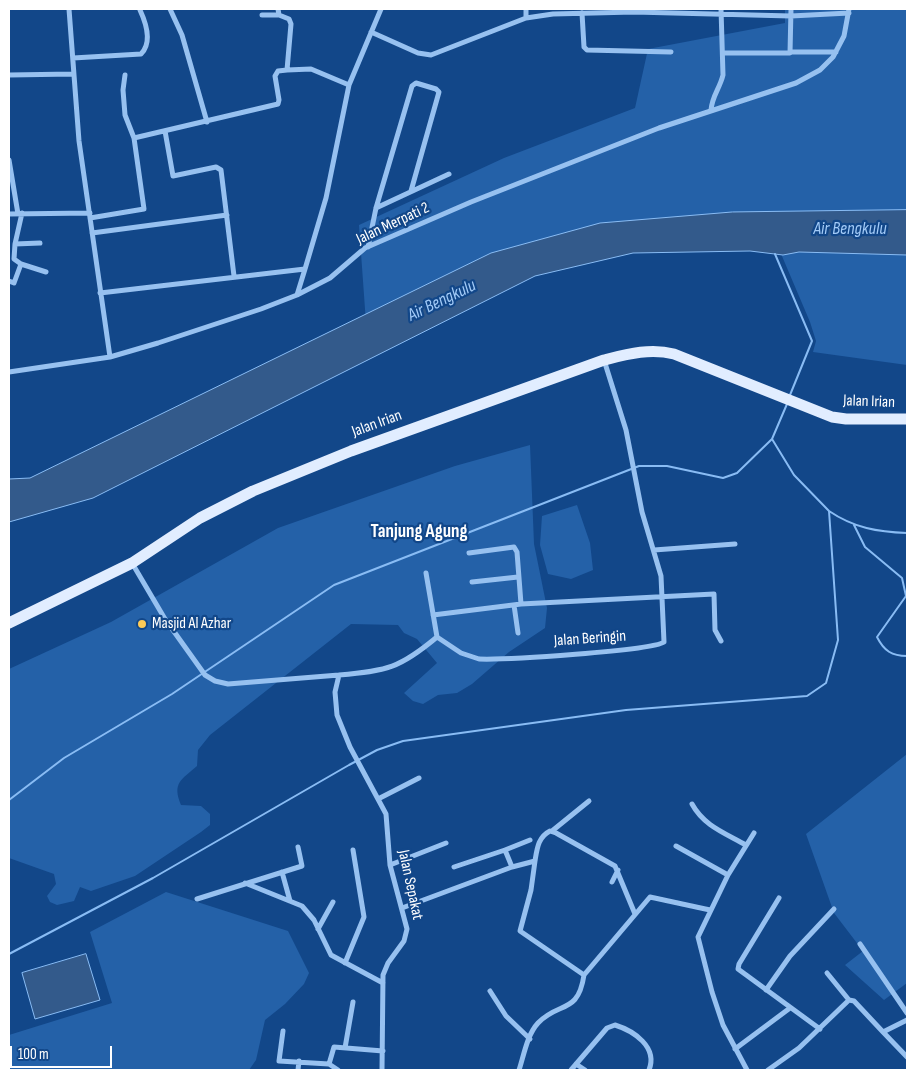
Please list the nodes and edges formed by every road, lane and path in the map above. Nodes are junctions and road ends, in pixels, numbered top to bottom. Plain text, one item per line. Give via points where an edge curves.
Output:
1 (69, 9) edge
2 (170, 9) edge
3 (382, 9) edge
4 (526, 9) edge
5 (791, 9) edge
6 (140, 10) edge
7 (634, 10) edge
8 (721, 11) edge
9 (849, 11) edge
10 (278, 12) edge
11 (582, 13) junction
12 (262, 15) dead end
13 (792, 16) junction
14 (526, 18) junction
15 (371, 32) junction
16 (671, 52) dead end
17 (791, 52) junction
18 (836, 52) junction
19 (723, 53) junction
20 (73, 58) junction
21 (287, 70) junction
22 (73, 74) junction
23 (9, 75) edge
24 (125, 75) dead end
25 (349, 85) junction
26 (712, 110) junction
27 (207, 122) junction
28 (165, 132) junction
29 (134, 138) junction
30 (9, 160) edge
31 (449, 174) dead end
32 (411, 191) junction
33 (376, 208) junction
34 (9, 214) edge
35 (20, 214) junction
36 (90, 215) junction
37 (227, 216) junction
38 (92, 233) junction
39 (40, 243) dead end
40 (15, 244) junction
41 (368, 247) junction
42 (22, 264) junction
43 (305, 270) junction
44 (46, 272) dead end
45 (234, 276) junction
46 (9, 281) edge
47 (100, 293) junction
48 (297, 295) junction
49 (110, 357) junction
50 (604, 360) junction
51 (9, 372) edge
52 (907, 419) edge
53 (735, 544) dead end
54 (654, 550) junction
55 (469, 553) dead end
56 (132, 563) junction
57 (426, 573) dead end
58 (518, 577) junction
59 (472, 582) dead end
60 (664, 597) junction
61 (521, 604) junction
62 (514, 605) junction
63 (433, 615) junction
64 (9, 623) edge
65 (518, 633) dead end
66 (437, 637) junction
67 (721, 641) dead end
68 (339, 674) junction
69 (419, 778) dead end
70 (378, 799) junction
71 (589, 801) dead end
72 (692, 804) dead end
73 (552, 831) junction
74 (754, 833) dead end
75 (530, 840) dead end
76 (446, 843) dead end
77 (746, 845) junction
78 (676, 846) dead end
79 (298, 847) dead end
80 (353, 850) dead end
81 (505, 850) junction
82 (536, 861) junction
83 (390, 866) junction
84 (454, 867) dead end
85 (512, 867) junction
86 (618, 870) junction
87 (282, 872) junction
88 (728, 875) junction
89 (612, 882) dead end
90 (245, 883) junction
91 (779, 898) dead end
92 (197, 899) dead end
93 (290, 900) junction
94 (334, 902) dead end
95 (402, 908) junction
96 (834, 909) dead end
97 (710, 910) junction
98 (635, 914) junction
99 (318, 929) junction
100 (860, 944) dead end
101 (345, 963) junction
102 (827, 973) dead end
103 (584, 975) junction
104 (383, 984) junction
105 (766, 990) junction
106 (490, 991) dead end
107 (849, 1000) junction
108 (353, 1002) dead end
109 (790, 1008) junction
110 (907, 1013) edge
111 (907, 1020) edge
112 (820, 1028) junction
113 (283, 1031) dead end
114 (882, 1032) junction
115 (530, 1039) junction
116 (345, 1048) junction
117 (735, 1049) junction
118 (383, 1051) junction
119 (907, 1057) edge
120 (299, 1061) junction
121 (329, 1064) junction
122 (576, 1064) junction
123 (298, 1070) edge
124 (338, 1070) edge
125 (382, 1070) edge
126 (519, 1070) edge
127 (571, 1070) edge
128 (585, 1070) edge
129 (649, 1070) edge
130 (746, 1070) edge
131 (768, 1070) edge

1 - 20 street
2 - 27 street via 182,35
3 - 15 street
4 - 14 street
5 - 13 street
6 - 20 street via 148,32 146,48 141,54
7 - 8 street
7 - 11 street
8 - 13 street
8 - 19 street
9 - 13 street
9 - 18 street via 844,36
10 - 12 street
10 - 21 street via 291,22
11 - 14 street
11 - 16 street via 584,47 587,50
13 - 17 street
14 - 15 street via 430,55
15 - 25 street
17 - 18 street
17 - 19 street
18 - 26 street, Jalan Merpati 2 via 828,63 810,76
19 - 26 street via 723,75 714,94
20 - 22 street
21 - 25 street via 308,68
21 - 27 street via 277,72 275,76 278,104
22 - 23 street
22 - 36 street
24 - 29 street via 125,115
25 - 43 street via 324,206
26 - 41 street, Jalan Merpati 2 via 586,156
27 - 28 street
28 - 29 street
28 - 37 street via 173,176 220,168
29 - 36 street via 144,209
30 - 35 street
31 - 32 street
32 - 33 street
32 - 33 street via 439,92 416,83 412,86
33 - 41 street
34 - 35 street
35 - 36 street
35 - 40 street
36 - 38 street
37 - 38 street
37 - 45 street
38 - 47 street
39 - 40 street
40 - 42 street via 14,259
41 - 48 street, Jalan Merpati 2 via 336,274
42 - 44 street
42 - 46 street via 14,283
43 - 45 street
43 - 48 street
45 - 47 street
47 - 49 street
48 - 49 street, Jalan Merpati 2 via 200,330
49 - 51 street, Jalan Merpati 2
50 - 52 main road, Jalan Irian via 664,351 818,413 846,419
50 - 54 street, Jalan Beringin via 626,430 631,464
50 - 56 main road, Jalan Irian via 286,477 200,518
53 - 54 street
54 - 60 street, Jalan Beringin
55 - 58 street via 514,547
56 - 64 main road, Jalan Irian
56 - 68 street via 199,668 215,681 228,684
57 - 63 street
58 - 59 street
58 - 61 street
60 - 61 street
60 - 66 street, Jalan Beringin via 665,641 656,646 479,659 462,653
60 - 67 street via 714,594 715,630
61 - 62 street
62 - 63 street
62 - 65 street
63 - 66 street
66 - 68 street via 399,666 376,672
68 - 70 street, Jalan Sepakat via 336,709 350,748
69 - 70 street
70 - 83 street, Jalan Sepakat via 387,820
71 - 73 street
72 - 77 street via 704,821
73 - 82 street via 540,841
73 - 86 street
74 - 77 street
75 - 81 street
76 - 83 street
77 - 88 street
78 - 88 street
79 - 87 street via 303,866
80 - 101 street via 364,919
81 - 84 street
81 - 85 street
82 - 85 street
82 - 103 street via 520,931
83 - 95 street, Jalan Sepakat
85 - 95 street
86 - 89 street
86 - 98 street
87 - 90 street
87 - 93 street
88 - 97 street
90 - 92 street
90 - 93 street
91 - 105 street via 738,967 740,972
93 - 99 street via 306,910
94 - 99 street
95 - 104 street, Jalan Sepakat via 407,934 386,966
96 - 105 street via 790,956
97 - 98 street via 650,896
97 - 117 street via 700,931 699,943 714,1000
98 - 103 street
99 - 101 street via 329,953
100 - 110 street
101 - 104 street
102 - 107 street
103 - 115 street via 576,999 542,1020
104 - 118 street, Jalan Sepakat
105 - 109 street
106 - 115 street via 506,1016
107 - 112 street
107 - 114 street via 854,1001
108 - 116 street
109 - 112 street
109 - 117 street
111 - 114 street
112 - 131 street
113 - 120 street via 279,1061
114 - 119 street
115 - 126 street
116 - 118 street
116 - 121 street via 333,1048
117 - 130 street
118 - 125 street, Jalan Sepakat
120 - 121 street
120 - 123 street
121 - 124 street
122 - 127 street
122 - 128 street
122 - 129 street via 607,1028 615,1025 646,1044 651,1057

